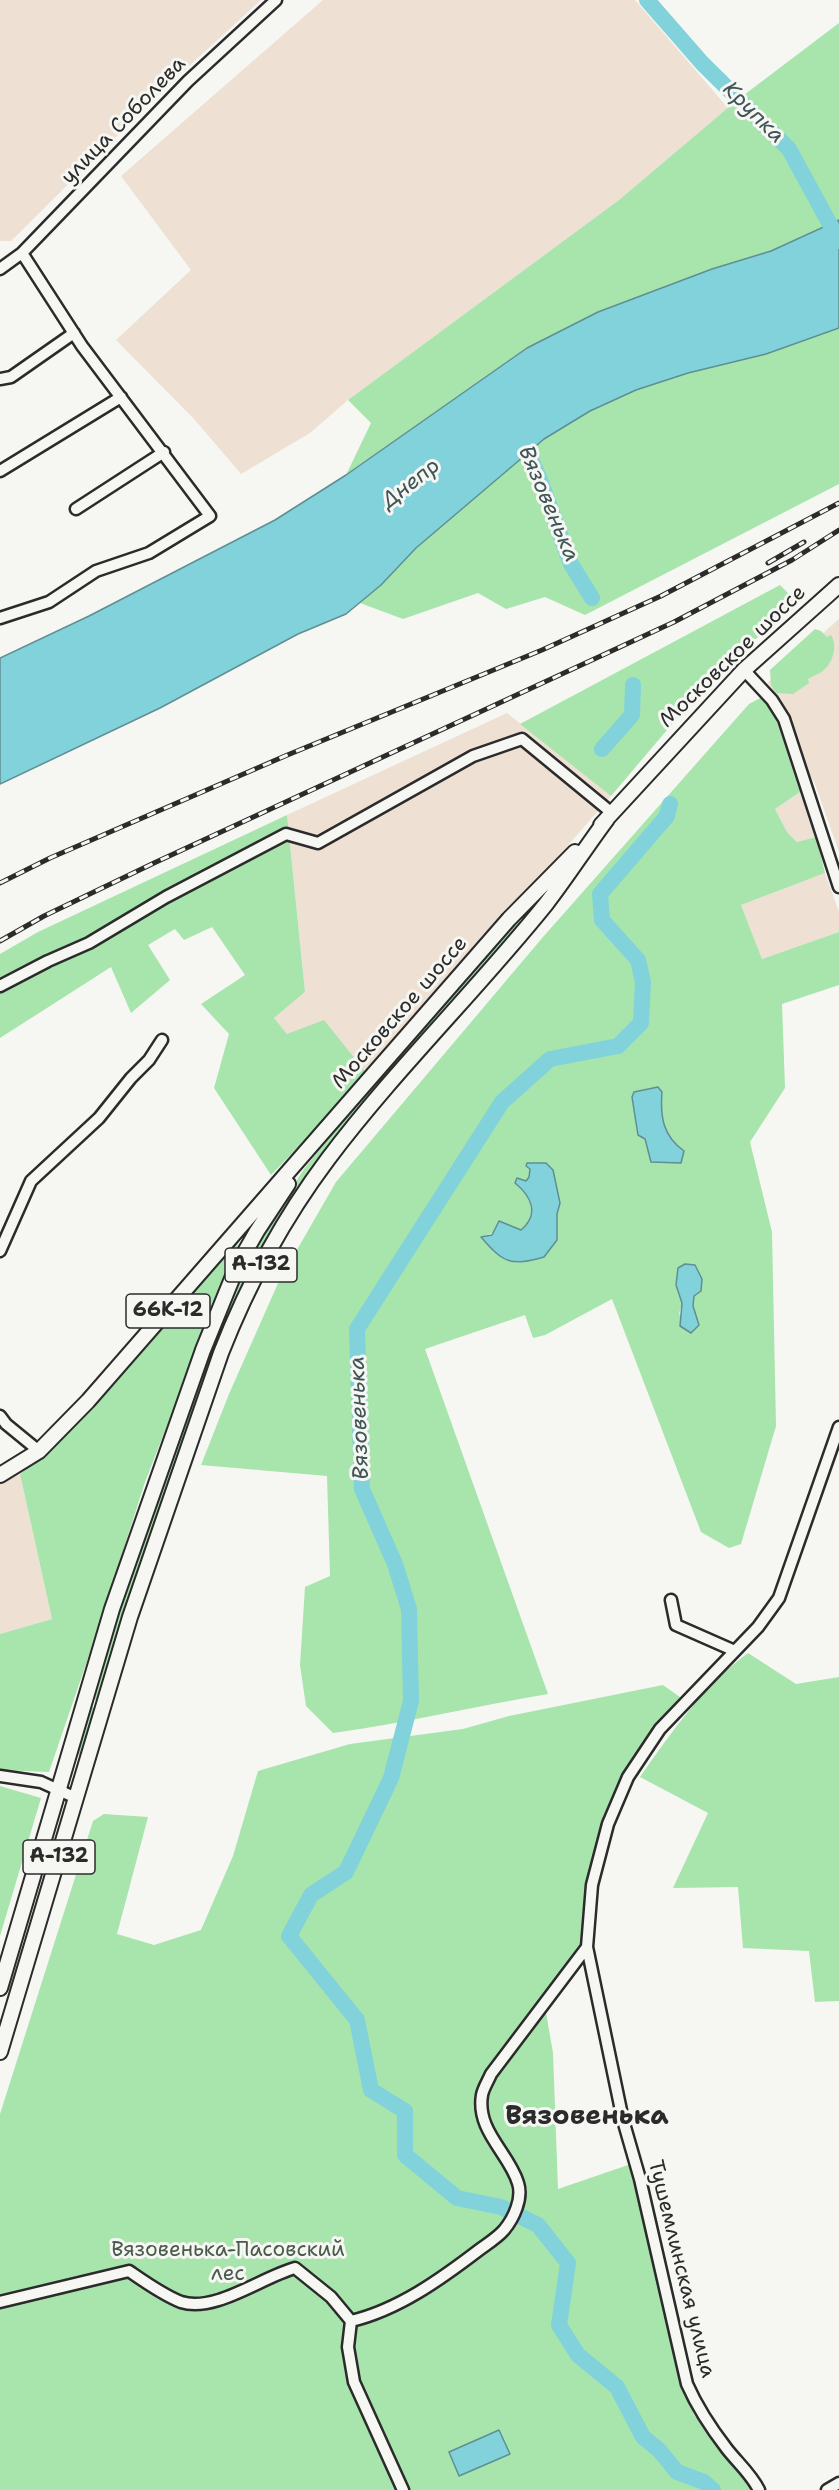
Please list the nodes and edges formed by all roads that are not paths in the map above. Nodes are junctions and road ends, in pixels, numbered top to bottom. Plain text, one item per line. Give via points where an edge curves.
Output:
1 (276, 0) edge
2 (22, 253) junction
3 (0, 269) edge
4 (74, 333) junction
5 (0, 379) edge
6 (121, 397) junction
7 (164, 452) junction
8 (0, 471) edge
9 (76, 509) dead end
10 (839, 585) edge
11 (0, 618) edge
12 (744, 670) junction
13 (609, 816) junction
14 (839, 887) edge
15 (0, 986) edge
16 (162, 1040) dead end
17 (323, 1132) junction
18 (0, 1251) edge
19 (0, 1416) edge
20 (839, 1427) edge
21 (39, 1451) junction
22 (0, 1475) edge
23 (671, 1600) dead end
24 (735, 1651) junction
25 (0, 1776) edge
26 (59, 1789) junction
27 (76, 1798) junction
28 (587, 1947) junction
29 (0, 1988) edge
30 (0, 2052) edge
31 (0, 2302) edge
32 (351, 2321) junction
33 (839, 2483) edge
34 (403, 2490) edge
35 (759, 2490) edge
36 (827, 2490) edge

1 - 2 street, улица Соболева via 188,81
2 - 3 street, улица Соболева
2 - 4 street
4 - 5 street via 10,377
4 - 6 street
6 - 7 street
6 - 8 street
7 - 9 street
7 - 11 street via 210,516 149,553 96,571 49,602
10 - 12 main road, Московское шоссе
12 - 13 main road, Московское шоссе
12 - 14 street via 784,719
13 - 15 street via 522,739 473,756 318,843 286,834 88,943
13 - 17 main road, Московское шоссе / 66К-12 via 509,919
13 - 27 main road, А-132 via 546,903 328,1158 258,1269 236,1315 189,1442 130,1617
16 - 18 street via 99,1118 31,1181
17 - 21 main road, Московское шоссе / 66К-12 via 88,1401
17 - 26 main road, А-132 via 257,1231 218,1309 112,1609
19 - 21 street
20 - 24 street, Тушемлинская улица via 779,1598
21 - 22 main road, Московское шоссе / 66К-12
23 - 24 street via 676,1625
24 - 28 street, Тушемлинская улица via 660,1729 628,1777 608,1824 592,1885
25 - 26 street
26 - 27 street
26 - 29 main road, А-132
27 - 30 main road, А-132
28 - 32 street via 491,2074 482,2095 482,2115 490,2136 518,2183 518,2205 511,2221 503,2231 416,2294 375,2316
28 - 35 street, Тушемлинская улица via 623,2120 687,2384 699,2411 753,2477
31 - 32 street via 129,2271 182,2302 196,2304 217,2301 295,2268 332,2297
32 - 34 street via 348,2348 354,2382
33 - 36 street

